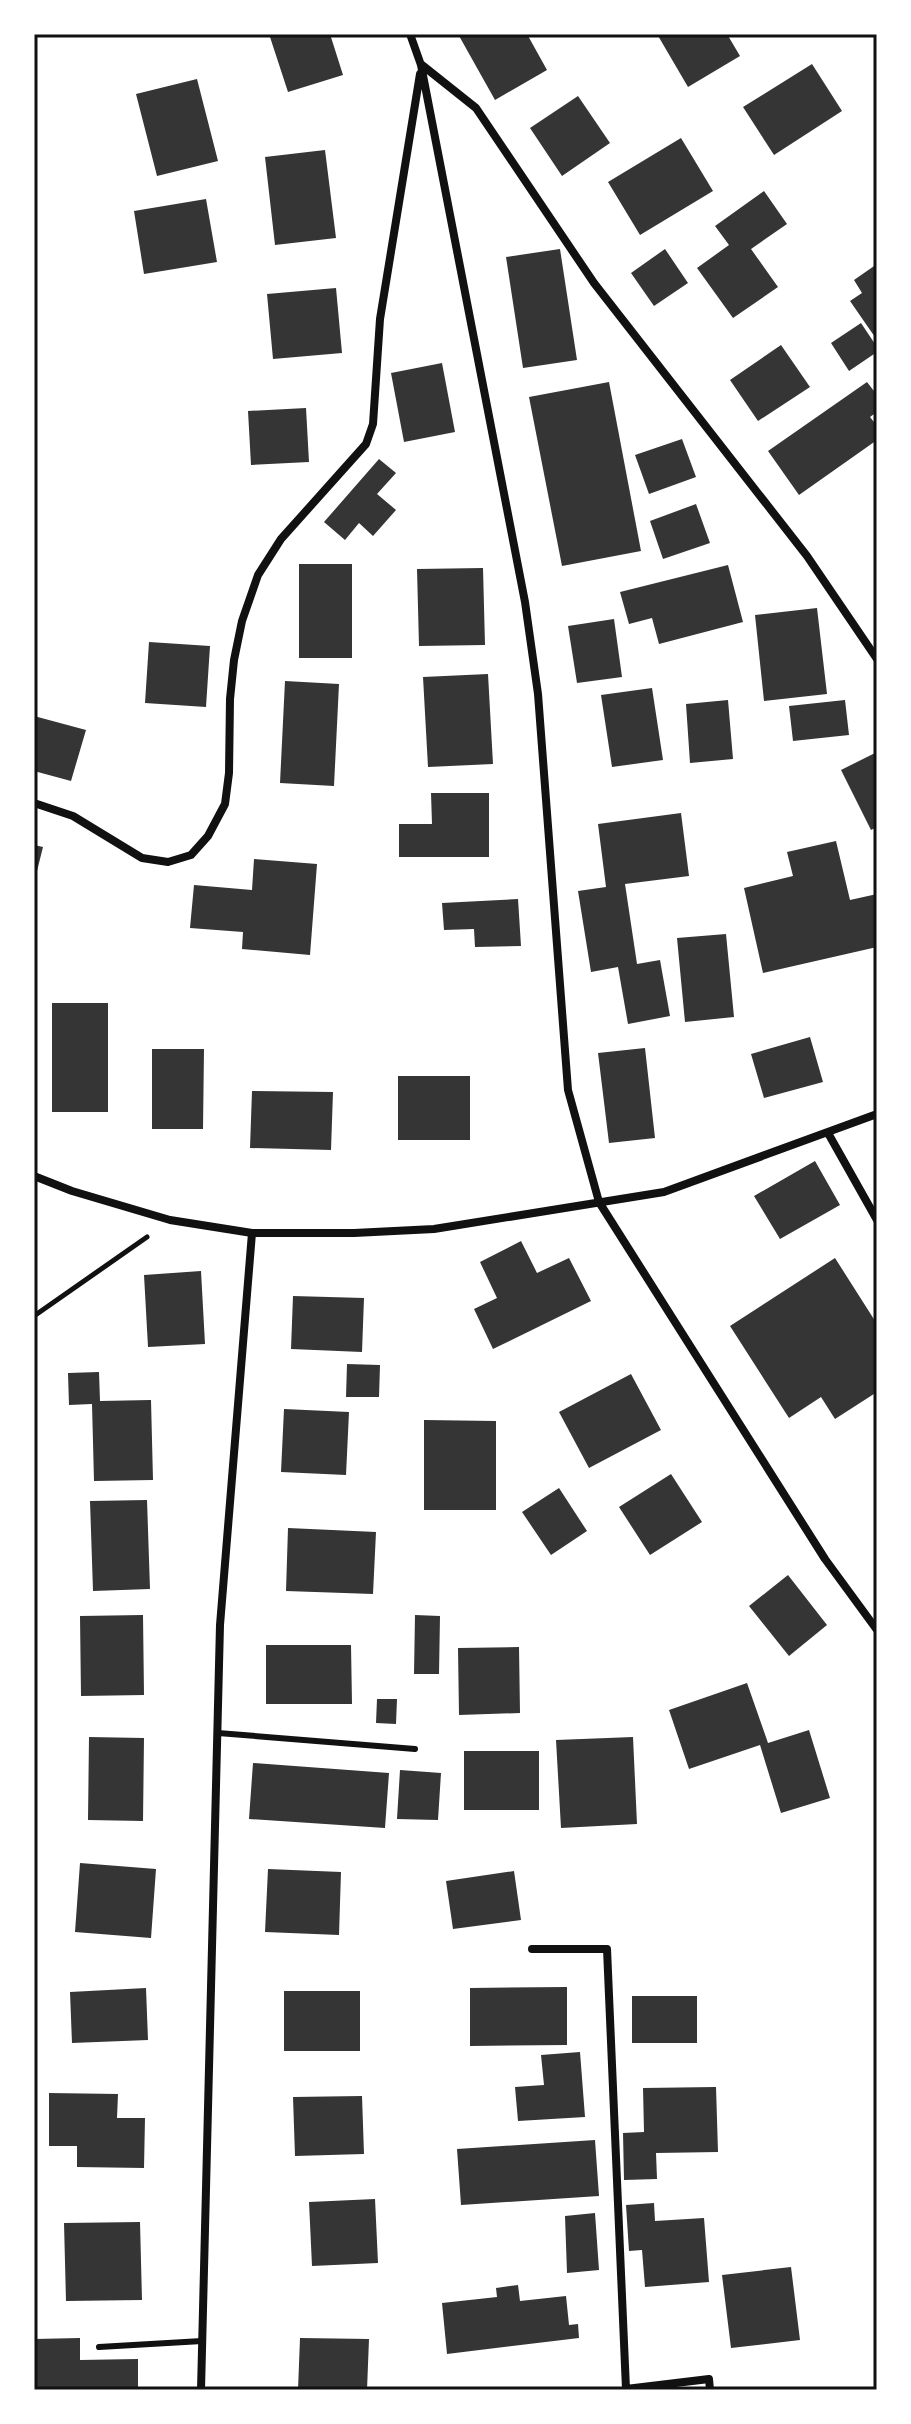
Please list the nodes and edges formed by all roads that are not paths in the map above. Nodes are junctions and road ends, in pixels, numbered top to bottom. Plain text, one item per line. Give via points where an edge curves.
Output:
1 (410, 34) edge
2 (421, 65) junction
3 (877, 659) edge
4 (34, 803) edge
5 (877, 1114) edge
6 (828, 1133) junction
7 (34, 1176) edge
8 (599, 1202) junction
9 (877, 1220) edge
10 (252, 1233) junction
11 (877, 1630) edge
12 (218, 1733) junction
13 (415, 1749) dead end
14 (532, 1949) dead end
15 (202, 2341) junction
16 (99, 2347) dead end
17 (201, 2390) edge
18 (625, 2390) edge
19 (710, 2390) edge

1 - 2 street
2 - 3 street via 476,108 594,283 807,556
2 - 4 street via 380,319 373,424 366,444 281,539 258,575 234,660 225,804 191,855 168,862 142,858 73,816
2 - 8 street via 525,602 538,694 568,1090
5 - 6 street
6 - 8 street via 664,1192
6 - 9 street
7 - 10 street via 170,1220
8 - 10 street via 434,1229
8 - 11 street via 825,1559
10 - 12 street via 220,1625
12 - 13 lane
12 - 15 street
14 - 18 street via 607,1949
15 - 16 lane
15 - 17 street
18 - 19 street via 709,2379

